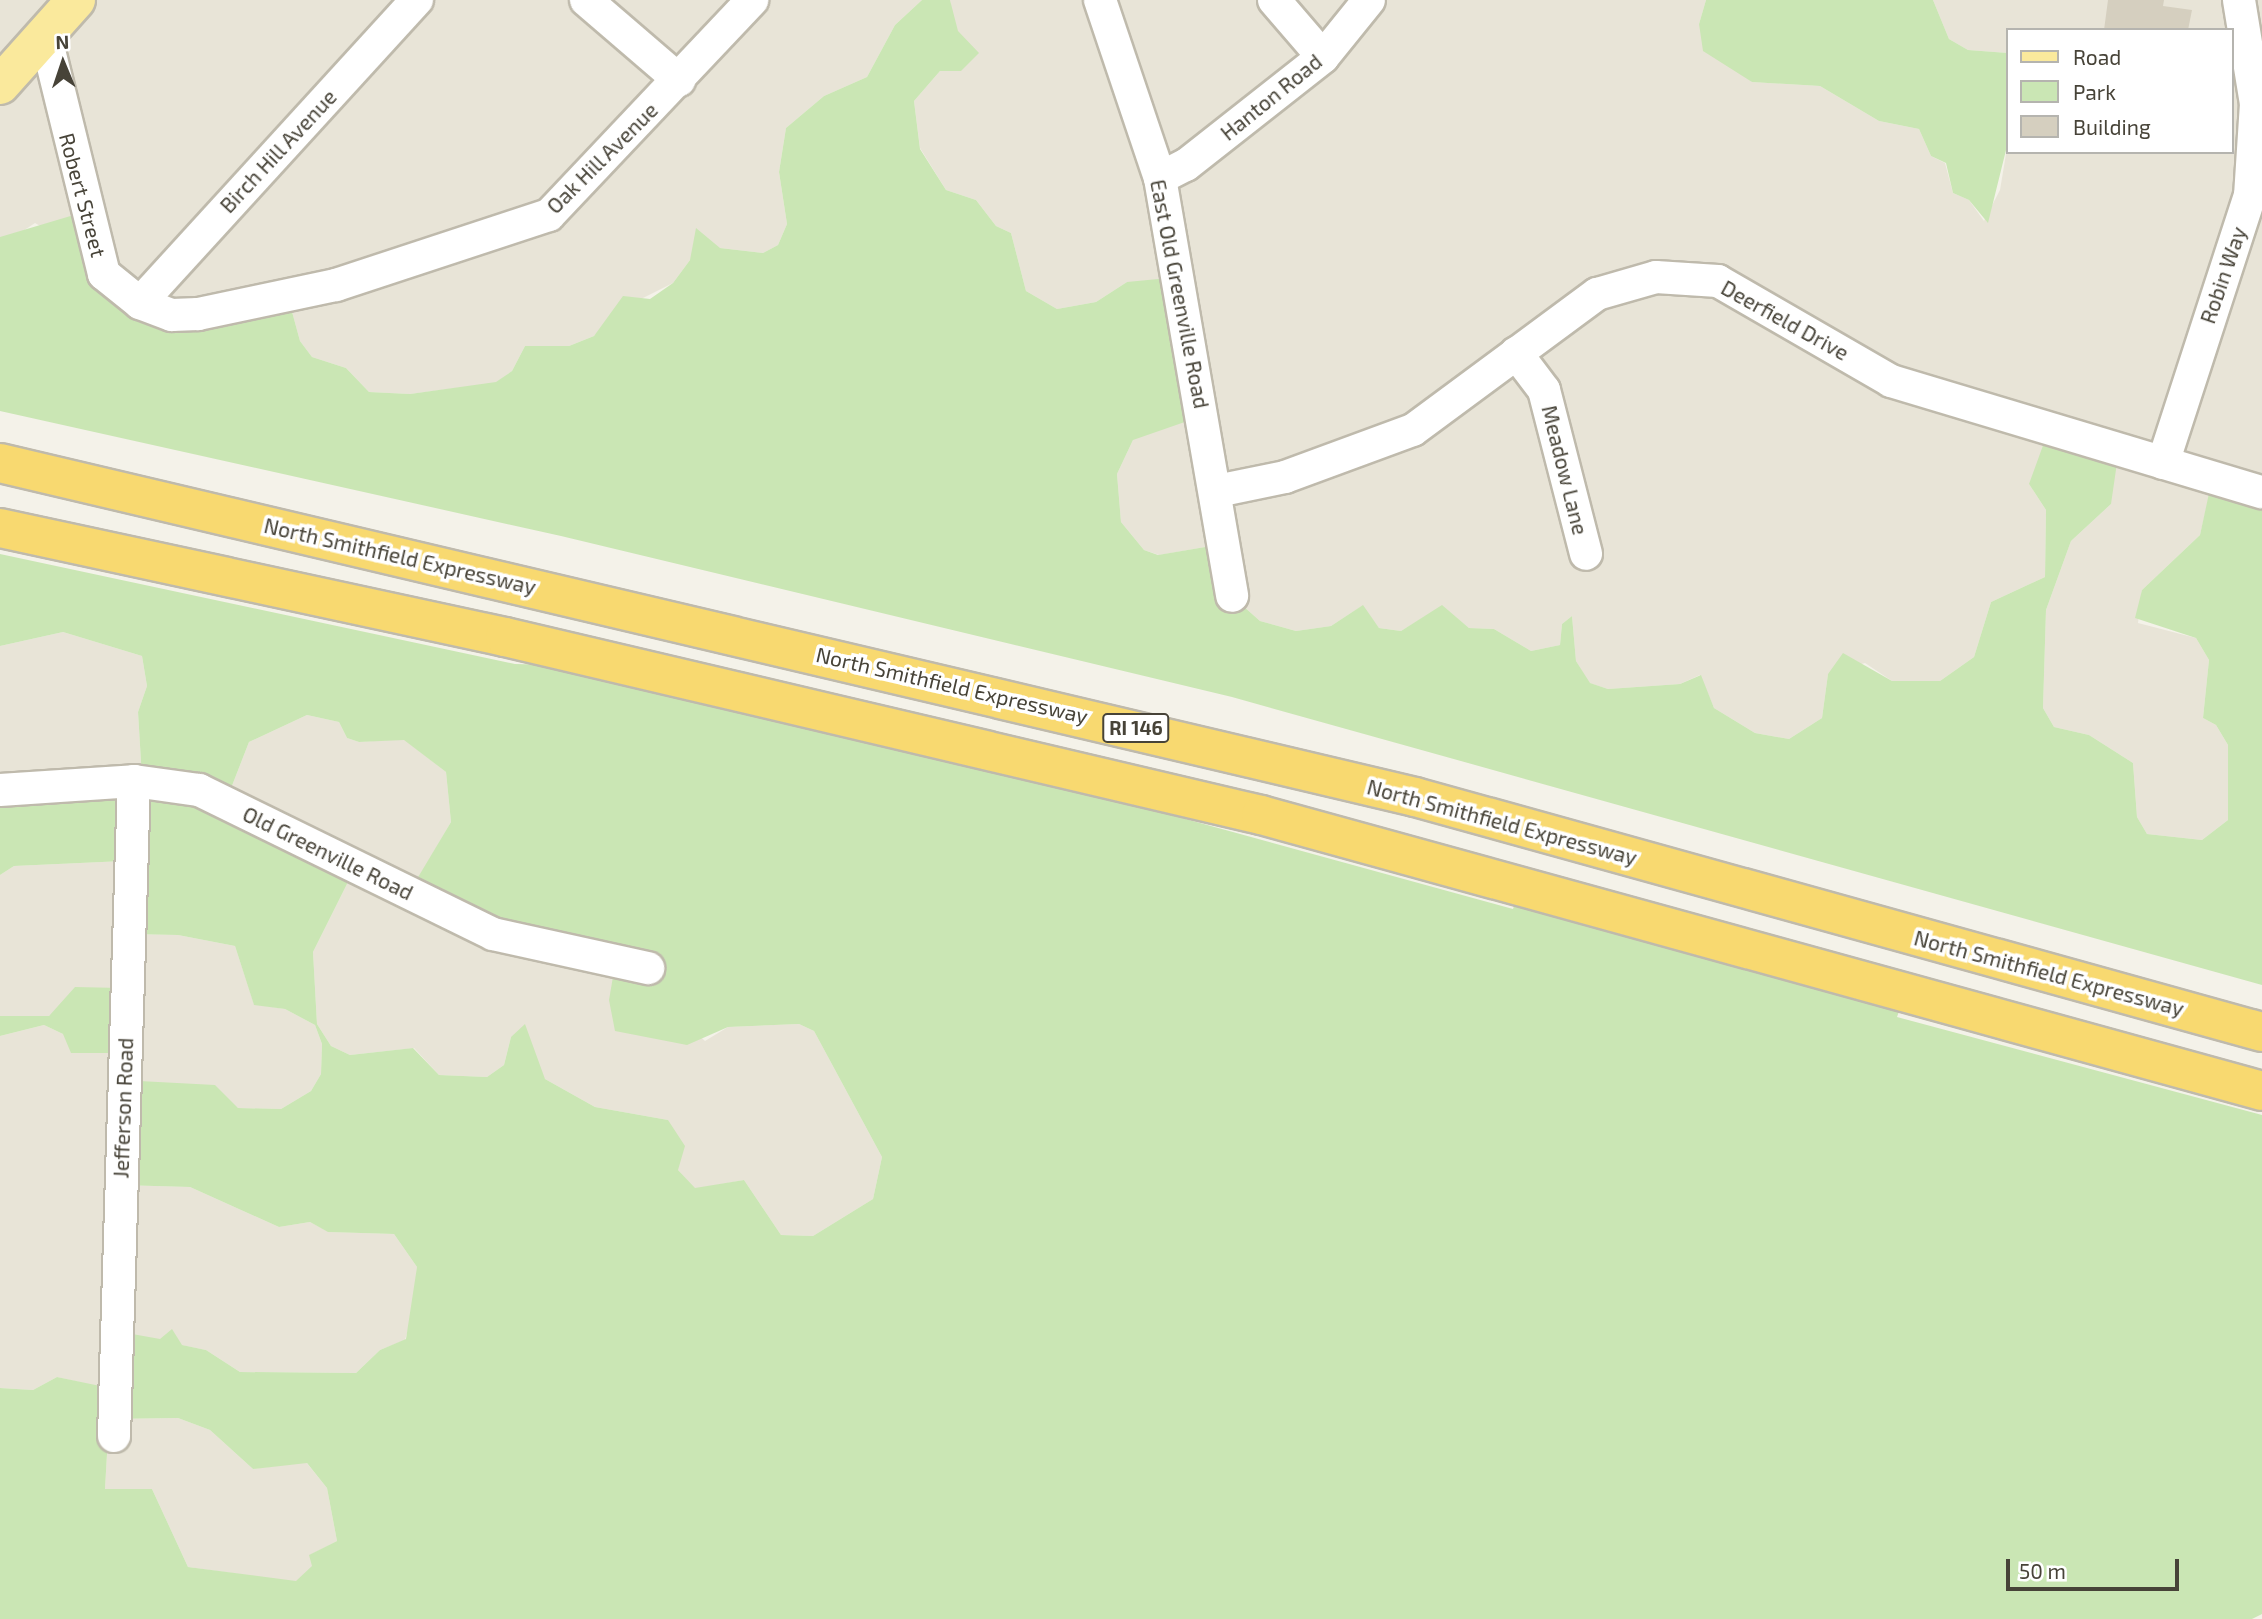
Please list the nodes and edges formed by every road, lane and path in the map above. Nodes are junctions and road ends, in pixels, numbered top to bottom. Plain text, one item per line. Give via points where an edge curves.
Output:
1 (49, 0) edge
2 (76, 0) edge
3 (417, 0) edge
4 (586, 0) edge
5 (752, 0) edge
6 (1100, 0) edge
7 (1273, 0) edge
8 (1369, 0) edge
9 (2239, 0) edge
10 (46, 38) junction
11 (0, 52) edge
12 (1323, 57) junction
13 (679, 80) junction
14 (0, 85) edge
15 (1160, 178) junction
16 (336, 285) joint
17 (141, 303) junction
18 (1516, 353) junction
19 (0, 463) edge
20 (2162, 463) junction
21 (1217, 492) junction
22 (2262, 492) edge
23 (0, 528) edge
24 (1586, 554) dead end
25 (1231, 596) dead end
26 (134, 781) junction
27 (0, 790) edge
28 (648, 968) dead end
29 (2262, 1032) edge
30 (2262, 1091) edge
31 (114, 1436) dead end

1 - 11 main road
2 - 10 main road
3 - 17 street, Birch Hill Avenue
4 - 13 street
5 - 13 street, Oak Hill Avenue
6 - 15 street, East Old Greenville Road
7 - 12 street
8 - 12 street, Hanton Road
9 - 20 street, Robin Way via 2256,104 2250,196
10 - 14 main road
10 - 17 street, Robert Street via 97,258 111,284
12 - 15 street, Hanton Road via 1186,165
13 - 16 street, Oak Hill Avenue via 549,215
15 - 21 street, East Old Greenville Road
16 - 17 street, Robert Street via 198,314 172,315
18 - 20 street, Deerfield Drive via 1598,294 1656,277 1718,281 1891,381
18 - 21 street, Deerfield Drive via 1413,430 1285,477
18 - 24 street, Meadow Lane via 1544,390
19 - 29 highway, North Smithfield Expressway / RI 146 via 1415,797
20 - 22 street, Deerfield Drive
21 - 25 street, East Old Greenville Road
23 - 30 highway, RI 146 via 505,637 1247,811
26 - 27 street, Old Greenville Road
26 - 28 street, Old Greenville Road via 199,790 493,934
26 - 31 street, Jefferson Road

